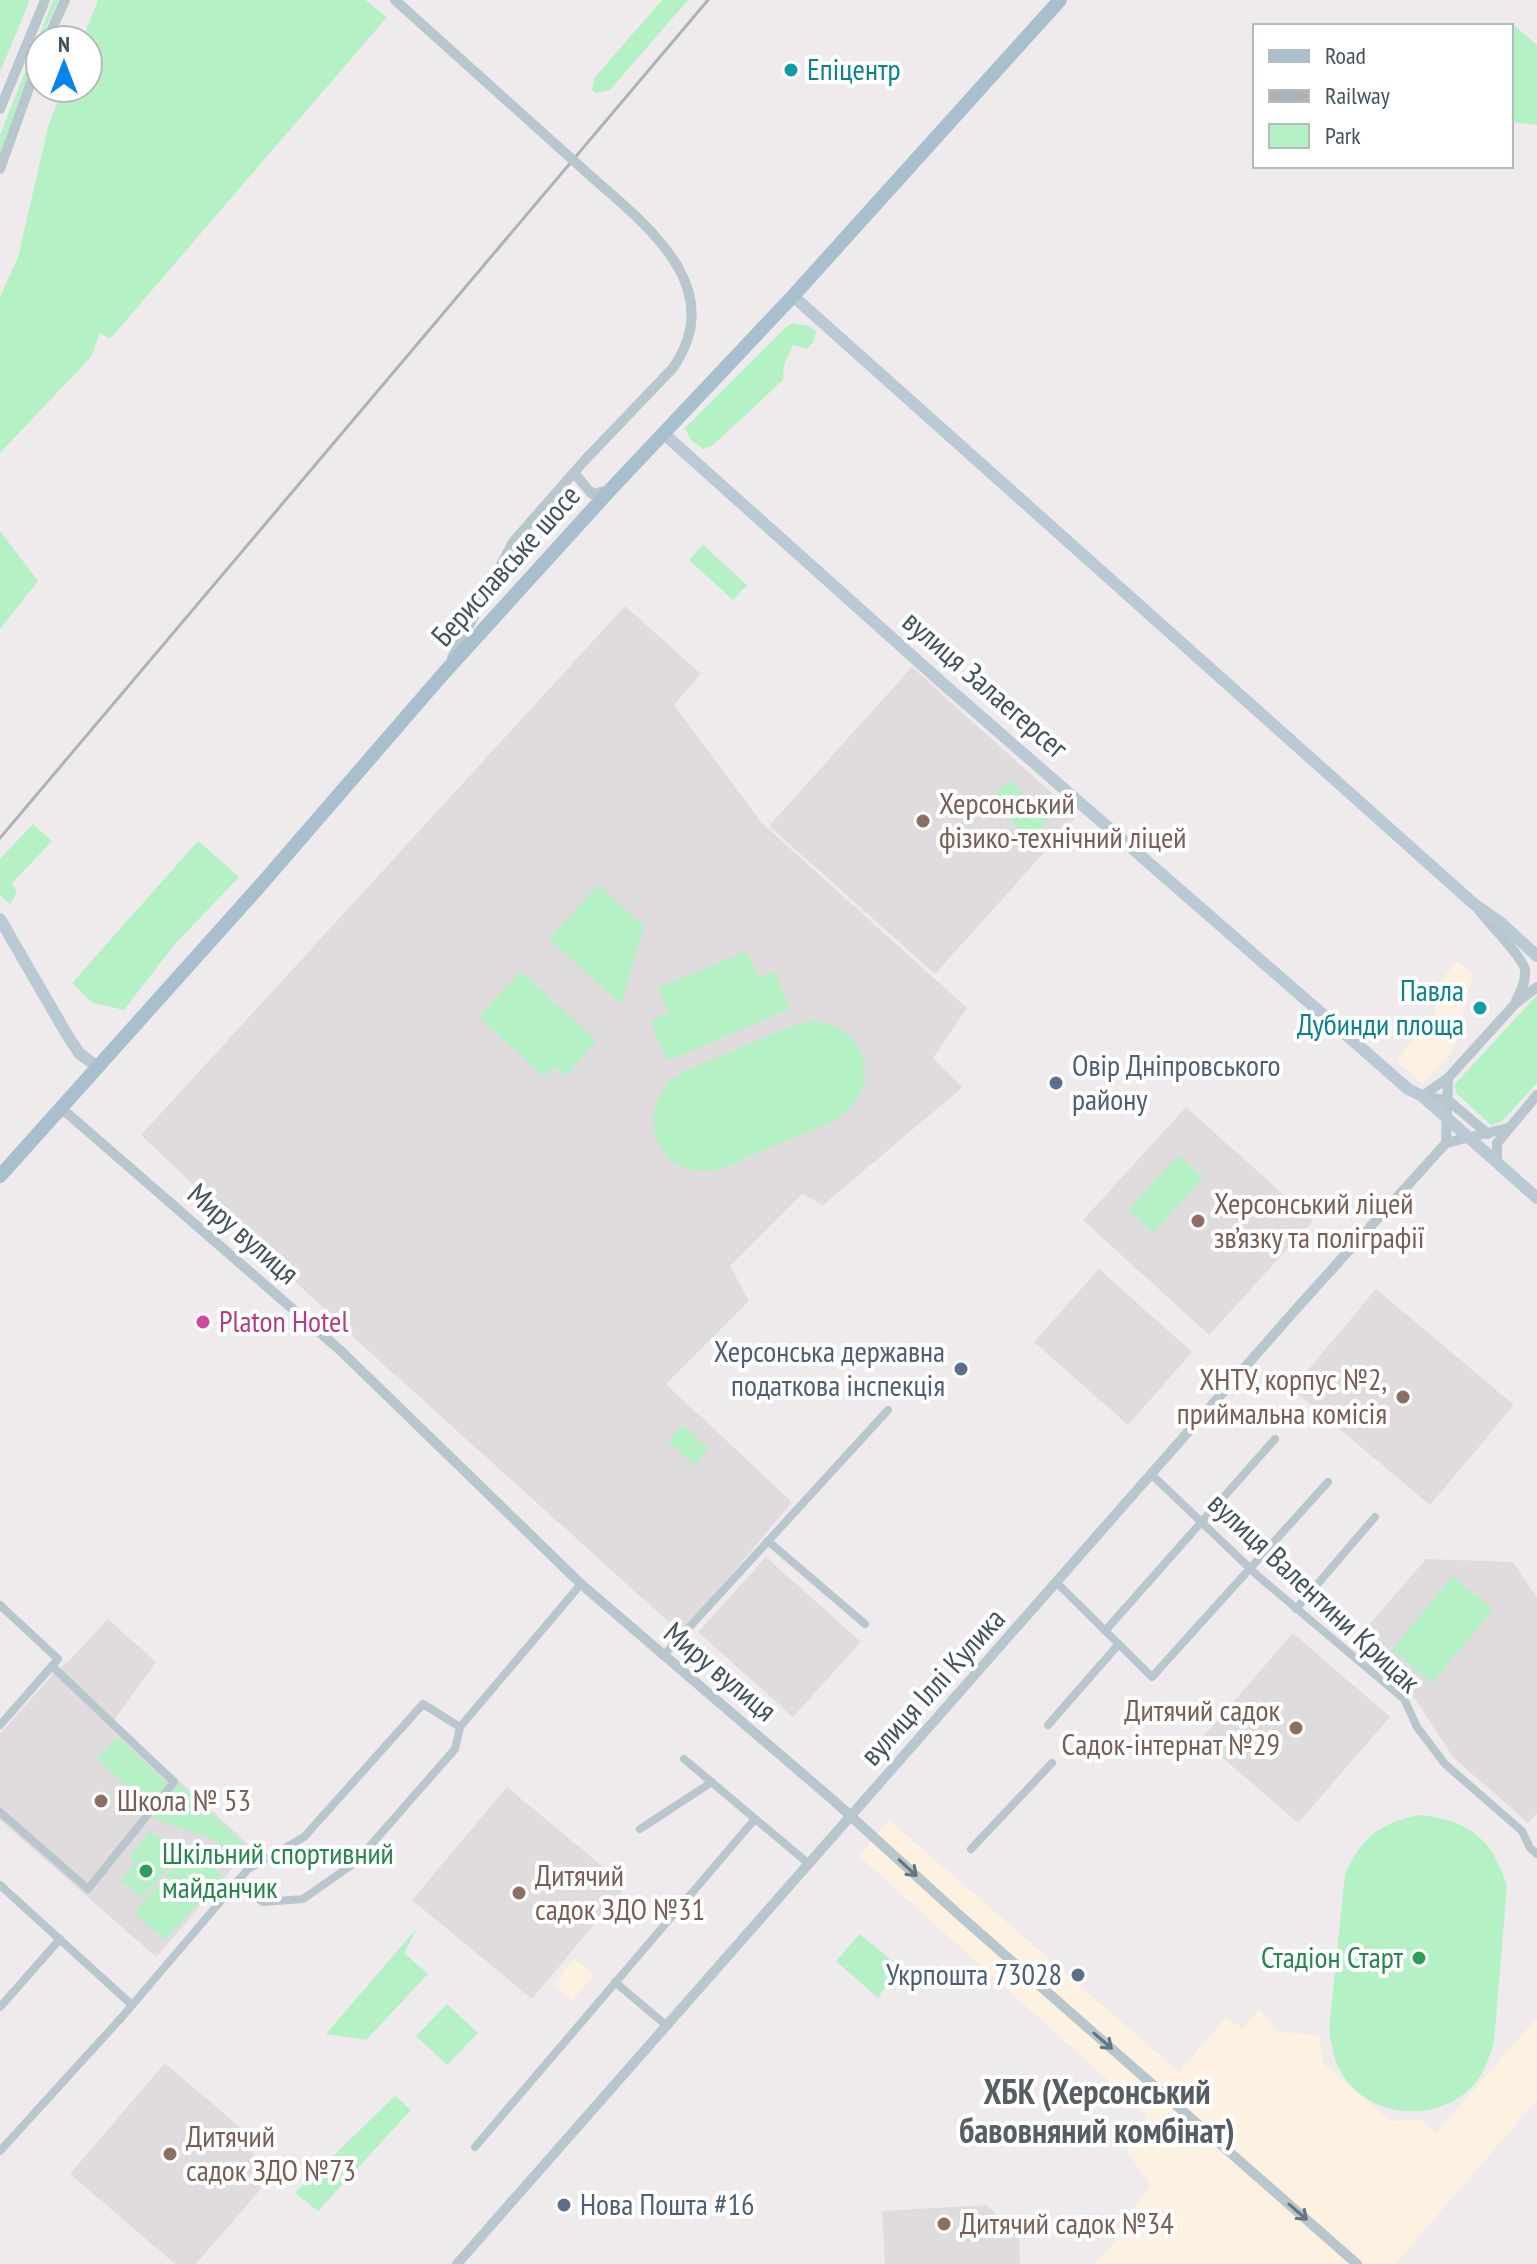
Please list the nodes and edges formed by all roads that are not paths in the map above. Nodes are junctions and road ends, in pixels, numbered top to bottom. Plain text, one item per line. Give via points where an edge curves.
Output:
1 (45, 0) edge
2 (65, 0) edge
3 (395, 0) edge
4 (1060, 0) edge
5 (54, 24) edge
6 (24, 102) edge
7 (0, 109) edge
8 (0, 169) edge
9 (793, 296) junction
10 (663, 433) junction
11 (574, 473) junction
12 (611, 489) junction
13 (443, 674) junction
14 (1474, 904) junction
15 (0, 919) edge
16 (1537, 956) edge
17 (1537, 987) edge
18 (1515, 1004) junction
19 (96, 1066) junction
20 (1448, 1078) junction
21 (1537, 1095) edge
22 (1422, 1096) junction
23 (1449, 1101) junction
24 (60, 1107) junction
25 (1448, 1119) junction
26 (1508, 1128) junction
27 (1488, 1134) junction
28 (1470, 1139) junction
29 (1446, 1143) junction
30 (1497, 1163) junction
31 (0, 1176) edge
32 (1537, 1198) edge
33 (888, 1410) dead end
34 (1275, 1439) dead end
35 (1152, 1475) junction
36 (1328, 1482) dead end
37 (1375, 1517) dead end
38 (1200, 1521) junction
39 (768, 1541) junction
40 (1249, 1569) junction
41 (1057, 1583) junction
42 (581, 1584) junction
43 (0, 1605) edge
44 (1296, 1609) junction
45 (865, 1624) dead end
46 (1105, 1631) junction
47 (1118, 1645) junction
48 (663, 1656) junction
49 (55, 1662) junction
50 (0, 1725) edge
51 (1048, 1725) dead end
52 (460, 1727) junction
53 (684, 1759) dead end
54 (1052, 1763) dead end
55 (712, 1782) junction
56 (0, 1812) edge
57 (850, 1816) junction
58 (755, 1819) junction
59 (640, 1829) dead end
60 (971, 1849) dead end
61 (1537, 1854) edge
62 (809, 1864) junction
63 (236, 1884) junction
64 (0, 1885) edge
65 (60, 1939) junction
66 (615, 1982) junction
67 (132, 2005) junction
68 (0, 2007) edge
69 (667, 2026) junction
70 (475, 2147) dead end
71 (0, 2151) edge
72 (457, 2264) edge
73 (1357, 2264) edge

1 - 7 street
2 - 5 street
3 - 11 street, bridge via 632,212 683,276 693,309 682,355
4 - 9 main road, Бериславське шосе
6 - 8 street
9 - 10 main road, Бериславське шосе
9 - 14 main road
10 - 12 main road, Бериславське шосе
10 - 22 main road, вулиця Залаегерсег via 939,680
11 - 12 street via 592,494
11 - 13 street via 513,542
12 - 13 main road, Бериславське шосе
13 - 19 main road, Бериславське шосе
14 - 16 main road
14 - 18 street via 1522,958 1524,986
15 - 19 main road via 79,1053
17 - 18 street
18 - 20 street
19 - 24 main road, Бериславське шосе
20 - 22 street
20 - 23 street
21 - 26 street
22 - 23 street
22 - 25 main road, вулиця Залаегерсег
23 - 25 street
23 - 27 street
24 - 31 main road, Бериславське шосе
24 - 42 street, Миру вулиця via 341,1351
25 - 28 main road, вулиця Залаегерсег
25 - 29 street
26 - 27 street
26 - 30 street via 1497,1143
27 - 28 street
28 - 29 street
28 - 30 main road, вулиця Залаегерсег
29 - 35 street, вулиця Іллі Кулика
30 - 32 main road
33 - 39 street
34 - 38 street
35 - 38 street, вулиця Валентини Крицак
35 - 41 street, вулиця Іллі Кулика
36 - 40 street
37 - 44 street
38 - 40 street, вулиця Валентини Крицак
38 - 46 street
39 - 45 street
39 - 48 street
40 - 44 street, вулиця Валентини Крицак
40 - 47 street via 1152,1677
41 - 46 street
41 - 57 street, вулиця Іллі Кулика
42 - 48 street, Миру вулиця
42 - 52 street
43 - 49 street
44 - 61 street, вулиця Валентини Крицак via 1404,1699 1445,1764 1522,1831
46 - 47 street
47 - 51 street
48 - 57 street, Миру вулиця
49 - 50 street
49 - 56 street via 174,1782 88,1889
52 - 63 street via 423,1704 304,1837 248,1869
52 - 63 street via 455,1749 356,1862 303,1899 263,1902
53 - 55 street
54 - 60 street
55 - 58 street
55 - 59 street
57 - 62 street, вулиця Іллі Кулика
57 -> 73 street, Миру вулиця
58 - 62 street
58 - 66 street
62 - 69 street, вулиця Іллі Кулика
63 - 67 street
64 - 65 street
65 - 67 street
65 - 68 street
66 - 69 street
66 - 70 street
67 - 71 street
69 - 72 street, вулиця Іллі Кулика

